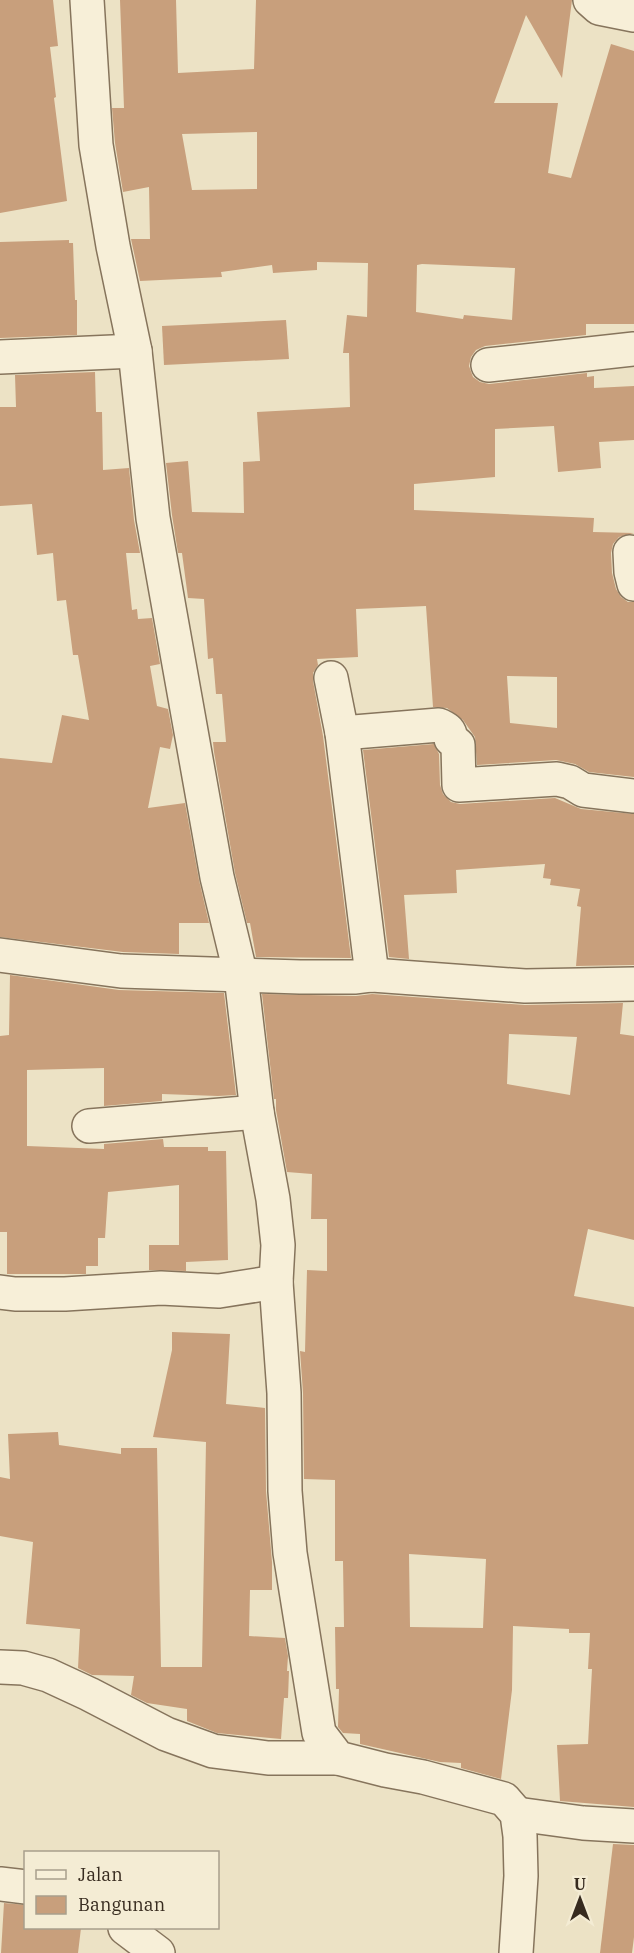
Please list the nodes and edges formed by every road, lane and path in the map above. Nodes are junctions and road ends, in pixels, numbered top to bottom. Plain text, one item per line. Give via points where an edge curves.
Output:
1 (87, 0) edge
2 (590, 0) edge
3 (634, 15) edge
4 (634, 349) edge
5 (135, 351) junction
6 (0, 357) edge
7 (488, 365) dead end
8 (630, 552) dead end
9 (634, 584) edge
10 (331, 678) dead end
11 (342, 733) junction
12 (634, 796) edge
13 (0, 955) edge
14 (372, 975) junction
15 (241, 976) junction
16 (634, 984) edge
17 (257, 1112) junction
18 (89, 1126) dead end
19 (276, 1282) junction
20 (0, 1292) edge
21 (0, 1667) edge
22 (338, 1758) junction
23 (517, 1814) junction
24 (634, 1826) edge
25 (0, 1884) edge
26 (24, 1887) edge
27 (126, 1929) edge
28 (158, 1953) edge
29 (516, 1953) edge

1 - 5 street via 96,145
2 - 3 street via 599,8
4 - 7 street
5 - 6 street
5 - 15 street via 153,519 217,877
8 - 9 street
10 - 11 street
11 - 12 street via 439,725 450,732 458,745 459,785 548,778 570,782 583,790
11 - 14 street
13 - 15 street via 121,971
14 - 15 street
14 - 16 street via 525,986
15 - 17 street
17 - 18 street
17 - 19 street via 273,1199 278,1245
19 - 20 street via 219,1290
19 - 22 street via 290,1553 319,1733
21 - 22 street via 23,1668 48,1676 166,1734 213,1751 268,1758
22 - 23 street via 504,1799
23 - 24 street
23 - 29 street via 521,1876
25 - 26 street
27 - 28 street

